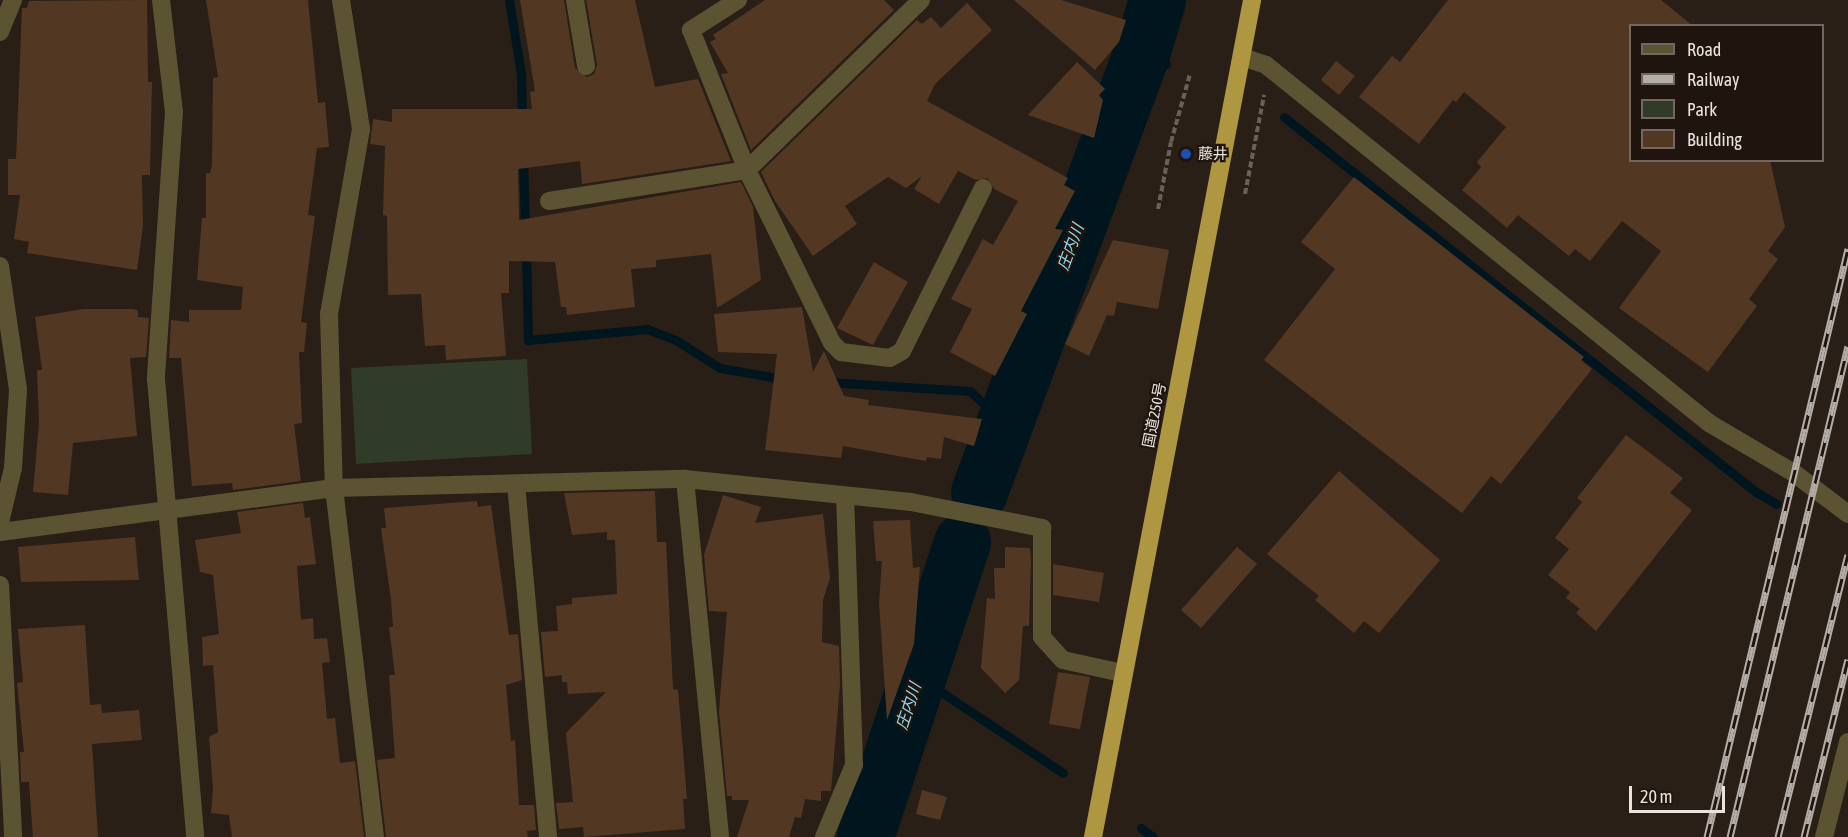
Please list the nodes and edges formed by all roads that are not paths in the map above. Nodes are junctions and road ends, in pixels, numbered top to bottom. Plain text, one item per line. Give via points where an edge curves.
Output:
1 (13, 0) edge
2 (161, 0) edge
3 (341, 0) edge
4 (575, 0) edge
5 (738, 0) edge
6 (921, 0) edge
7 (1252, 0) edge
8 (0, 32) edge
9 (1242, 57) junction
10 (586, 66) dead end
11 (747, 170) junction
12 (983, 188) dead end
13 (549, 201) dead end
14 (0, 266) edge
15 (685, 479) junction
16 (516, 484) junction
17 (334, 488) junction
18 (845, 496) junction
19 (165, 513) junction
20 (1848, 514) edge
21 (0, 522) edge
22 (0, 532) edge
23 (0, 585) edge
24 (1122, 673) junction
25 (1848, 742) edge
26 (13, 837) edge
27 (195, 837) edge
28 (375, 837) edge
29 (548, 837) edge
30 (720, 837) edge
31 (824, 837) edge
32 (1093, 837) edge
33 (1824, 837) edge

1 - 8 street
2 - 19 street via 174,112 156,379
3 - 17 street via 361,129 329,314
4 - 10 street
5 - 11 street via 691,30
6 - 11 street
7 - 9 highway, 国道250号
9 - 20 street via 1266,65 1709,423 1794,473
9 - 24 highway, 国道250号
11 - 12 street via 832,343 852,356 890,358 902,351
11 - 13 street
14 - 21 street via 18,390 13,468
15 - 16 street
15 - 18 street
15 - 30 street
16 - 17 street
16 - 29 street
17 - 19 street
17 - 28 street
18 - 24 street via 911,502 1042,528 1042,637 1063,660
18 - 31 street via 854,765
19 - 22 street
19 - 27 street
23 - 26 street
24 - 32 highway, 国道250号
25 - 33 street

